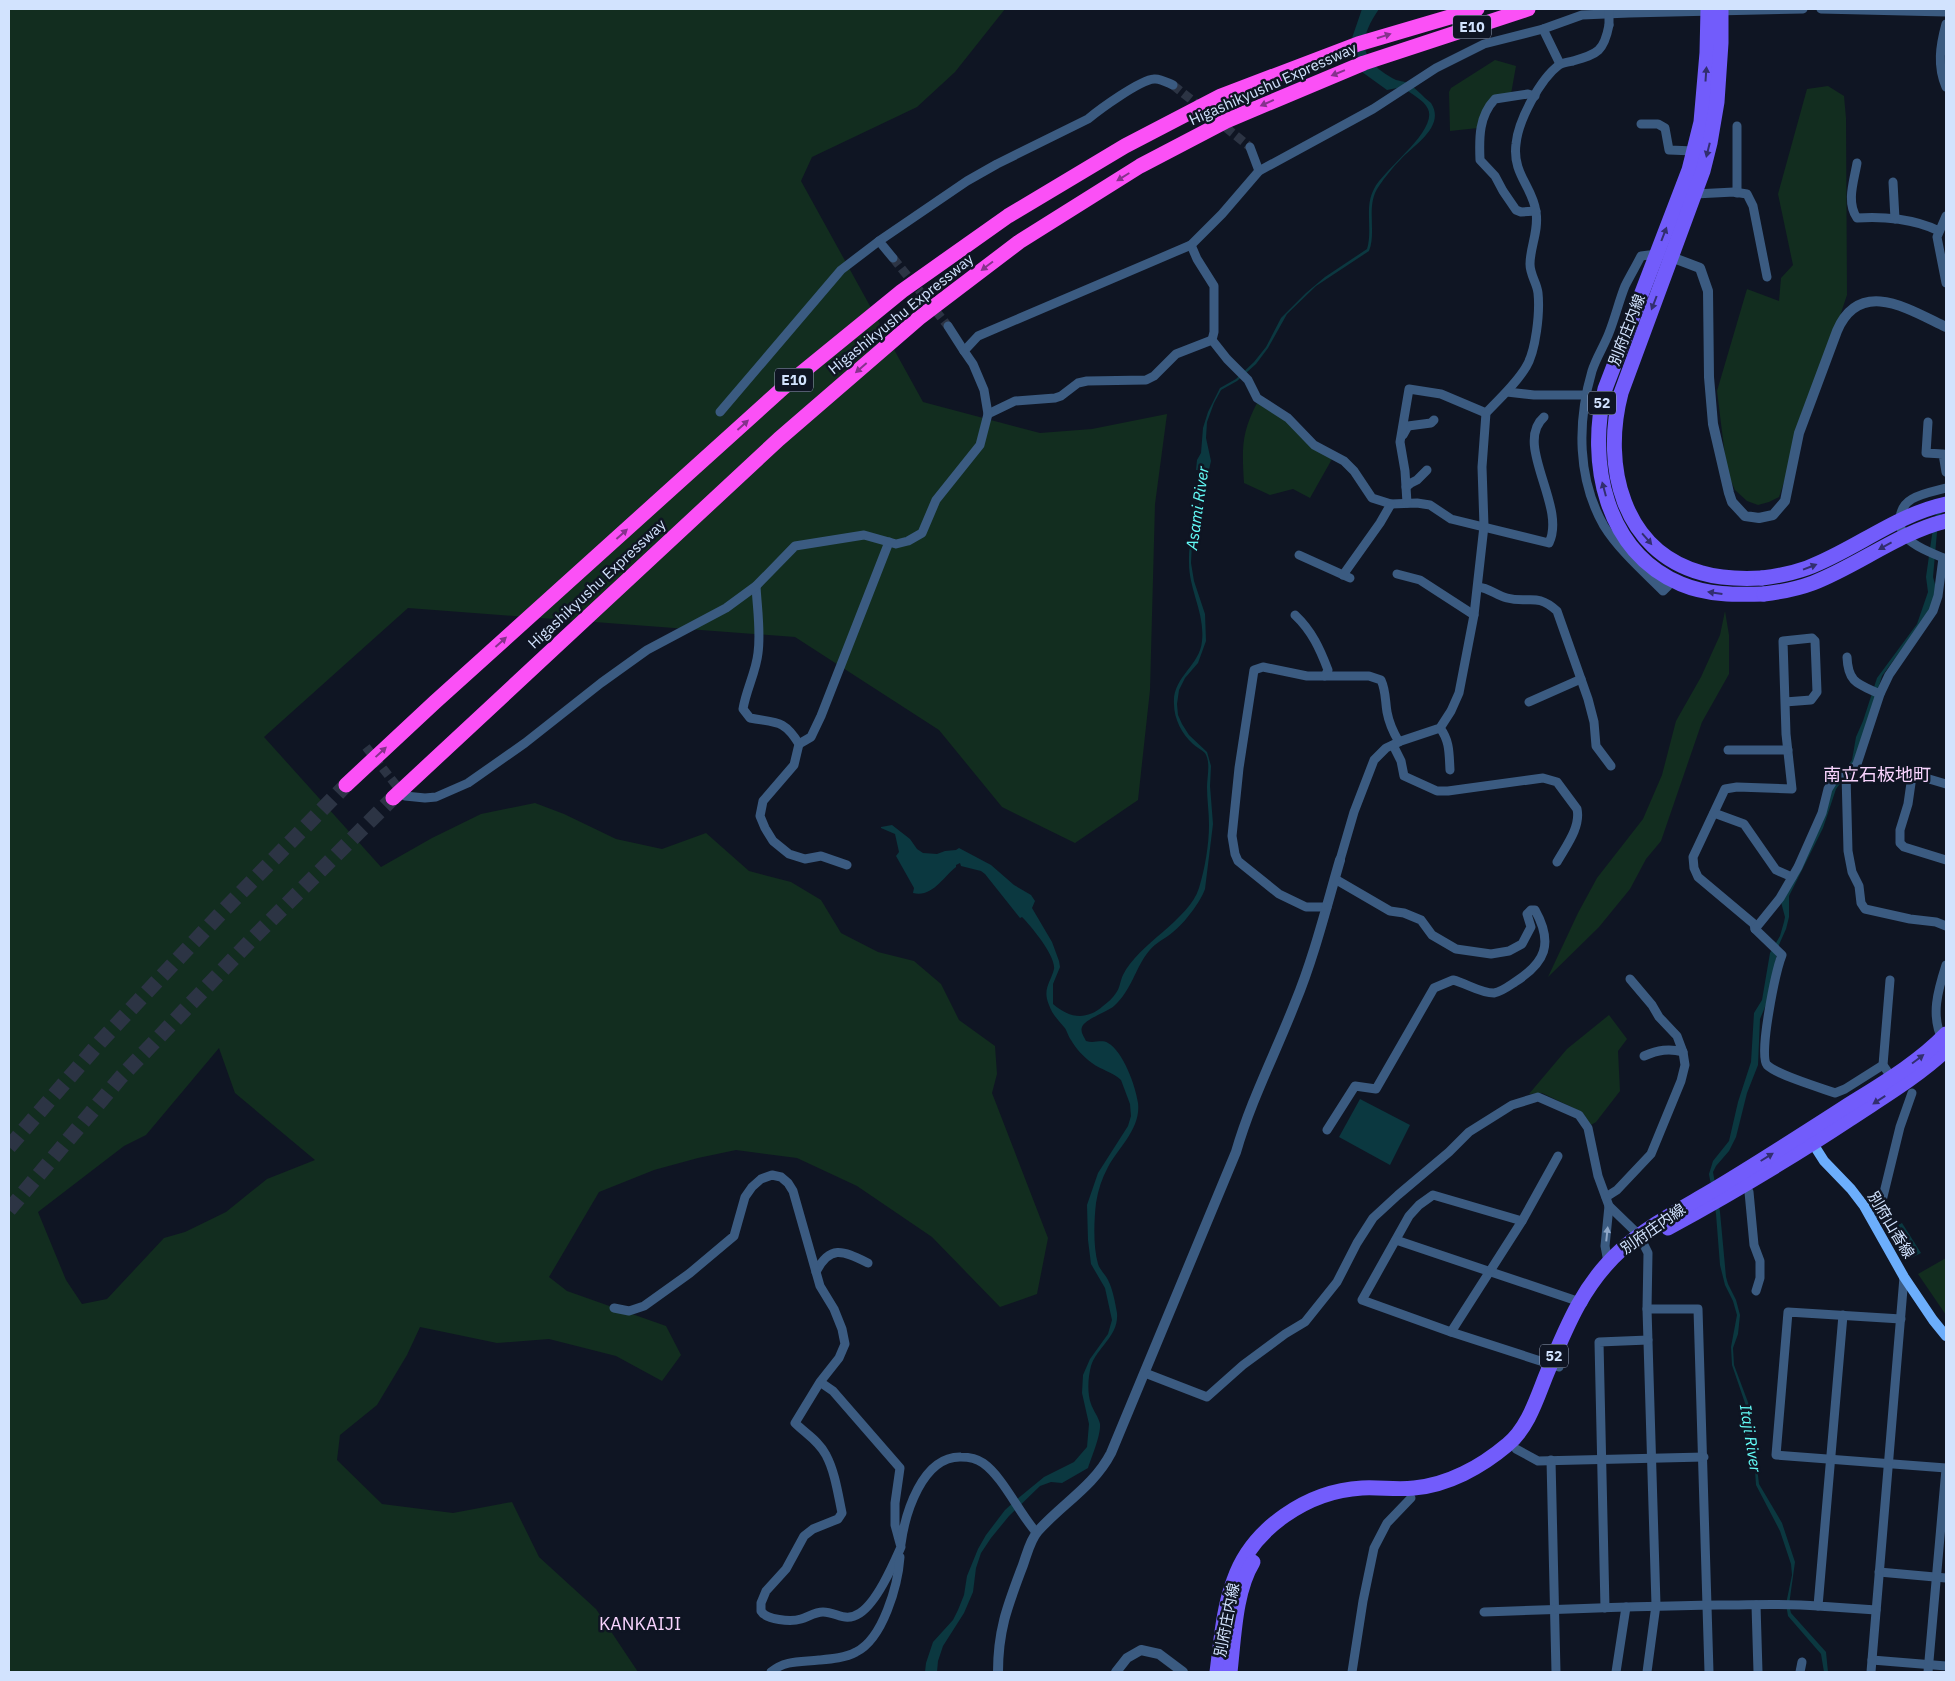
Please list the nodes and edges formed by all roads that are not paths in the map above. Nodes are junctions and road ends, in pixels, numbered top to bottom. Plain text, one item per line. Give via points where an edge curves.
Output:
1 (1477, 9) edge
2 (1528, 9) edge
3 (1609, 9) edge
4 (1803, 9) edge
5 (1821, 9) edge
6 (1715, 10) edge
7 (1946, 12) edge
8 (1946, 24) edge
9 (1543, 29) junction
10 (1560, 64) junction
11 (1173, 85) tunnel mouth
12 (1946, 87) edge
13 (1535, 96) junction
14 (1641, 124) dead end
15 (1737, 126) dead end
16 (1250, 147) tunnel mouth
17 (1694, 151) junction
18 (1857, 164) dead end
19 (1259, 171) junction
20 (1893, 182) dead end
21 (1737, 193) junction
22 (1695, 194) junction
23 (1536, 211) junction
24 (1946, 216) edge
25 (1895, 219) junction
26 (1939, 231) junction
27 (879, 241) junction
28 (1192, 246) junction
29 (1664, 255) junction
30 (893, 258) tunnel mouth
31 (1944, 259) edge
32 (1767, 277) dead end
33 (1946, 283) edge
34 (948, 326) tunnel mouth
35 (1946, 327) edge
36 (1212, 340) junction
37 (964, 351) junction
38 (1507, 392) junction
39 (1586, 395) junction
40 (720, 412) dead end
41 (1486, 413) junction
42 (988, 414) junction
43 (1544, 417) dead end
44 (1434, 420) dead end
45 (1928, 422) dead end
46 (1400, 442) junction
47 (1427, 470) dead end
48 (1946, 472) edge
49 (1406, 487) junction
50 (1946, 488) edge
51 (1406, 503) junction
52 (1391, 504) junction
53 (1946, 504) edge
54 (1946, 521) edge
55 (1484, 526) junction
56 (889, 542) junction
57 (1299, 555) dead end
58 (1945, 558) edge
59 (1397, 574) dead end
60 (1649, 577) dead end
61 (756, 586) junction
62 (1478, 587) junction
63 (1295, 615) dead end
64 (1474, 615) junction
65 (1847, 657) dead end
66 (1325, 676) junction
67 (1581, 679) junction
68 (1880, 694) junction
69 (1529, 702) dead end
70 (1785, 702) junction
71 (1440, 728) junction
72 (1396, 743) junction
73 (799, 744) junction
74 (1728, 750) dead end
75 (1788, 750) junction
76 (1611, 766) dead end
77 (1450, 770) dead end
78 (1846, 774) junction
79 (1946, 784) edge
80 (346, 785) tunnel mouth
81 (399, 797) joint
82 (1714, 813) junction
83 (1340, 860) joint
84 (1946, 860) edge
85 (1557, 862) dead end
86 (848, 865) dead end
87 (1792, 877) junction
88 (1335, 879) junction
89 (1327, 907) junction
90 (1946, 926) edge
91 (1755, 929) junction
92 (1946, 965) edge
93 (1630, 979) dead end
94 (1890, 980) dead end
95 (1945, 1042) edge
96 (1683, 1052) junction
97 (1644, 1056) dead end
98 (1883, 1065) junction
99 (1901, 1086) junction
100 (1327, 1130) dead end
101 (1809, 1138) junction
102 (1558, 1156) dead end
103 (1742, 1180) junction
104 (1606, 1197) junction
105 (1610, 1206) junction
106 (1871, 1218) junction
107 (1522, 1220) junction
108 (1642, 1239) junction
109 (1396, 1240) junction
110 (1608, 1262) junction
111 (868, 1263) dead end
112 (1490, 1270) junction
113 (816, 1272) junction
114 (1904, 1277) junction
115 (1756, 1291) dead end
116 (1583, 1303) junction
117 (614, 1308) dead end
118 (1647, 1309) junction
119 (1843, 1316) junction
120 (1900, 1320) junction
121 (1451, 1332) junction
122 (1946, 1336) edge
123 (1648, 1340) junction
124 (1555, 1365) junction
125 (1145, 1373) junction
126 (820, 1382) junction
127 (1516, 1449) junction
128 (1652, 1457) junction
129 (1704, 1457) junction
130 (1602, 1459) junction
131 (1831, 1459) junction
132 (1552, 1460) junction
133 (1888, 1464) junction
134 (1946, 1468) edge
135 (1411, 1498) junction
136 (1035, 1530) junction
137 (901, 1547) junction
138 (1879, 1572) junction
139 (1941, 1578) edge
140 (1707, 1605) junction
141 (1756, 1605) junction
142 (1656, 1606) junction
143 (1818, 1606) junction
144 (1626, 1607) junction
145 (1606, 1608) junction
146 (1555, 1609) junction
147 (1876, 1610) junction
148 (1484, 1612) dead end
149 (1872, 1660) junction
150 (1802, 1662) dead end
151 (1946, 1666) edge
152 (1928, 1668) edge
153 (771, 1672) edge
154 (998, 1672) edge
155 (1116, 1672) edge
156 (1183, 1672) edge
157 (1217, 1672) edge
158 (1230, 1672) edge
159 (1352, 1672) edge
160 (1556, 1672) edge
161 (1616, 1672) edge
162 (1647, 1672) edge
163 (1709, 1672) edge
164 (1758, 1672) edge
165 (1800, 1672) edge
166 (1871, 1672) edge

80 -> 1 highway, Higashikyushu Expressway / E10 via 783,388 902,291 1008,216 1125,146 1221,96 1411,27
2 -> 81 highway, Higashikyushu Expressway / E10 via 1364,63 1226,121 1140,166 1019,242 919,318 779,439
3 - 10 street, bridge via 1606,42 1600,50 1588,57
4 - 6 street
5 - 7 street
6 - 9 street via 1582,15
17 -> 6 main road, 別府庄内線 / 52 via 1701,122
6 -> 22 main road, 別府庄内線 / 52 via 1720,53 1714,122
8 - 12 street via 1939,53
9 - 10 street
9 - 19 street via 1484,44 1436,68 1394,96
10 - 13 street
11 - 27 street via 1156,78 1144,82 1088,119 967,181
13 - 23 street via 1519,130 1515,158
13 - 23 street via 1528,94 1495,100 1490,105 1480,130 1480,160 1496,176 1516,210
14 - 17 street via 1658,124 1665,128 1669,150
15 - 21 street
16 - 19 street
29 -> 17 main road, 別府庄内線 / 52
18 - 25 street via 1851,198 1857,218
19 - 28 street
20 - 25 street
21 - 22 street
21 - 32 street via 1747,194 1753,206
22 - 29 main road, 別府庄内線 / 52
23 - 38 street via 1536,236 1530,262 1538,292 1534,344 1527,366
24 - 26 street
25 - 26 street
26 - 31 street via 1937,237
27 - 30 street
27 - 40 street via 841,270
28 - 36 street via 1214,286
28 - 37 street via 978,336
29 - 35 street via 1700,268 1708,291 1713,424 1728,493 1738,510 1749,518 1773,515 1785,501 1799,433 1837,330 1850,310 1866,302 1886,301
29 - 39 street via 1641,256 1626,285
29 -> 53 main road, 別府庄内線 / 52, bridge via 1616,411 1613,447 1624,502 1649,542 1672,561 1701,573 1717,577 1762,578 1814,565 1897,521
54 -> 29 main road, 別府庄内線 / 52, bridge via 1902,537 1812,584 1764,594 1716,593 1682,585 1651,567 1632,546 1608,504 1598,454 1598,427 1612,369
31 - 33 street
34 - 37 street
36 - 42 street via 1176,354 1146,380 1087,381 1055,398 1015,401
36 - 52 street via 1248,380 1257,398 1288,418 1314,445 1344,461 1372,498
37 - 42 street via 984,390
38 - 39 street
38 - 41 street
39 - 60 street via 1581,445 1594,505 1605,528
41 - 46 street via 1441,394 1409,389
41 - 55 street via 1482,467
42 - 56 street via 980,445 936,500 922,533 908,542
43 - 55 street via 1534,430 1535,450 1553,517 1549,542
44 - 46 street via 1408,426
45 - 48 street via 1926,453 1943,454
46 - 49 street
47 - 49 street
49 - 51 street
50 - 58 street via 1908,502 1901,512 1899,524 1915,544
51 - 52 street
51 - 55 street via 1430,505 1451,519
52 - 57 street via 1347,576
55 - 62 street
56 - 61 street via 864,535 796,546
56 - 73 street via 821,716 811,736
58 - 68 street via 1933,611 1888,675
59 - 64 street via 1420,580
61 - 73 street via 759,652 743,709 750,718 775,721 790,729
61 - 81 street via 726,608 647,650 468,783 436,797
62 - 64 street
62 - 67 street via 1511,600 1548,602 1557,611
63 - 66 street via 1317,643 1328,670
64 - 71 street via 1459,693
65 - 68 street via 1847,671 1857,684
66 - 72 street via 1369,676 1380,680 1386,690 1387,711
66 - 89 street via 1307,676 1263,666 1254,670 1232,836 1238,861 1279,894 1306,907
67 - 69 street
67 - 76 street via 1594,722 1596,746
68 - 78 street via 1857,764 1852,772
70 - 70 street via 1811,700 1817,692 1815,641 1812,638 1784,641
70 - 75 street
71 - 72 street
71 - 77 street via 1446,736
72 - 83 street via 1374,760
72 - 85 street via 1404,776 1437,791 1543,778 1557,782 1578,814 1575,828
73 - 86 street via 794,765 763,801 760,816 773,841 789,854 805,859 821,856
74 - 75 street
75 - 82 street via 1792,789 1725,789
78 - 87 street via 1838,773 1828,789 1819,820
78 - 90 street via 1848,852 1861,903 1865,909
79 - 84 street via 1912,776 1900,843
82 - 87 street via 1744,824 1776,870
82 - 91 street via 1693,857 1694,868 1698,877 1754,924
83 - 88 street
87 - 91 street
88 - 89 street
88 - 100 street via 1390,911 1421,920 1432,935 1456,949 1491,954 1522,944 1531,928 1527,914 1531,910 1535,910 1539,917 1545,940 1544,953 1534,970 1499,992 1453,980 1434,988 1376,1089 1355,1086
89 - 125 street via 1295,1004
91 - 98 street via 1782,955 1766,1026 1764,1058 1768,1065 1787,1076 1835,1093
92 - 95 street via 1936,1002 1936,1015
93 - 96 street via 1677,1036
94 - 98 street
95 - 99 main road, 別府庄内線 / 52
96 - 97 street via 1670,1049
96 - 104 street via 1682,1081 1651,1154 1617,1190
98 - 99 street
99 - 101 main road, 別府庄内線 / 52
99 - 106 street via 1900,1127 1880,1209
101 - 103 main road, 別府庄内線 / 52
101 - 106 main road, 別府山香線 via 1824,1161 1858,1197
102 - 107 street
103 - 108 main road, 別府庄内線 / 52
103 - 115 street via 1749,1192 1754,1245 1760,1261
104 - 105 street
104 - 125 street via 1588,1128 1579,1115 1538,1097 1512,1105 1469,1132 1398,1195 1374,1218 1337,1282 1305,1322 1250,1360 1207,1397
105 - 108 street
110 -> 105 street via 1605,1246
106 - 114 main road, 別府山香線
107 - 109 street via 1433,1196 1409,1216
107 - 112 street
108 - 110 main road, 別府庄内線 / 52
108 - 116 main road, 別府庄内線 / 52
108 - 118 street via 1648,1253
109 - 112 street
109 - 121 street via 1362,1300
110 - 116 main road, 別府庄内線 / 52
111 - 113 street via 844,1253 831,1254 823,1258
112 - 116 street
112 - 121 street
113 - 117 street via 793,1191 781,1177 772,1175 761,1179 745,1197 734,1236 644,1306 629,1312
113 - 126 street via 840,1322 845,1344
114 - 120 street
114 - 122 main road, 別府山香線
116 - 124 main road, 別府庄内線 / 52 via 1577,1323
118 - 123 street
118 - 129 street via 1698,1309
119 - 120 street
119 - 131 street
119 - 131 street via 1788,1312 1776,1455
120 - 133 street
121 - 124 street
123 - 128 street
123 - 130 street via 1599,1342
124 - 127 main road, 別府庄内線 / 52 via 1534,1424
124 - 157 main road, 別府庄内線 / 52 via 1514,1438 1467,1472 1426,1487 1362,1488 1328,1494 1298,1507 1268,1530 1249,1552 1234,1578
125 - 136 street via 1105,1464 1076,1496
126 - 137 street via 833,1391 900,1468 895,1525
126 - 137 street via 795,1423 813,1438 825,1454 842,1513 838,1519 804,1536 786,1569 766,1591 761,1611 766,1616 790,1620 819,1612 843,1617 857,1614 865,1609 884,1582
127 - 132 street via 1538,1461
127 - 135 main road, 別府庄内線 / 52 via 1467,1483 1445,1492
128 - 129 street
128 - 130 street
128 - 142 street
129 - 140 street
130 - 132 street
130 - 145 street
131 - 133 street
131 - 143 street
132 - 146 street
133 - 134 street
133 - 138 street
134 - 139 street
135 - 158 main road, 別府庄内線 / 52 via 1364,1496 1339,1500 1308,1511 1276,1534 1258,1554 1246,1577
135 - 159 street via 1387,1523 1374,1548
136 - 137 street via 984,1463 956,1457 945,1460 930,1473 913,1497
136 - 154 street via 1004,1615
137 - 153 street via 889,1605 869,1643 849,1655 794,1662
138 - 139 street
138 - 147 street
139 - 152 street
140 - 141 street
140 - 142 street
140 - 163 street
141 - 143 street
141 - 164 street
142 - 144 street
142 - 162 street
143 - 147 street
144 - 145 street
144 - 161 street
145 - 146 street
146 - 148 street
146 - 160 street
147 - 149 street
149 - 152 street
149 - 166 street
150 - 165 street
151 - 152 street
155 - 156 street via 1127,1658 1141,1650 1159,1654

